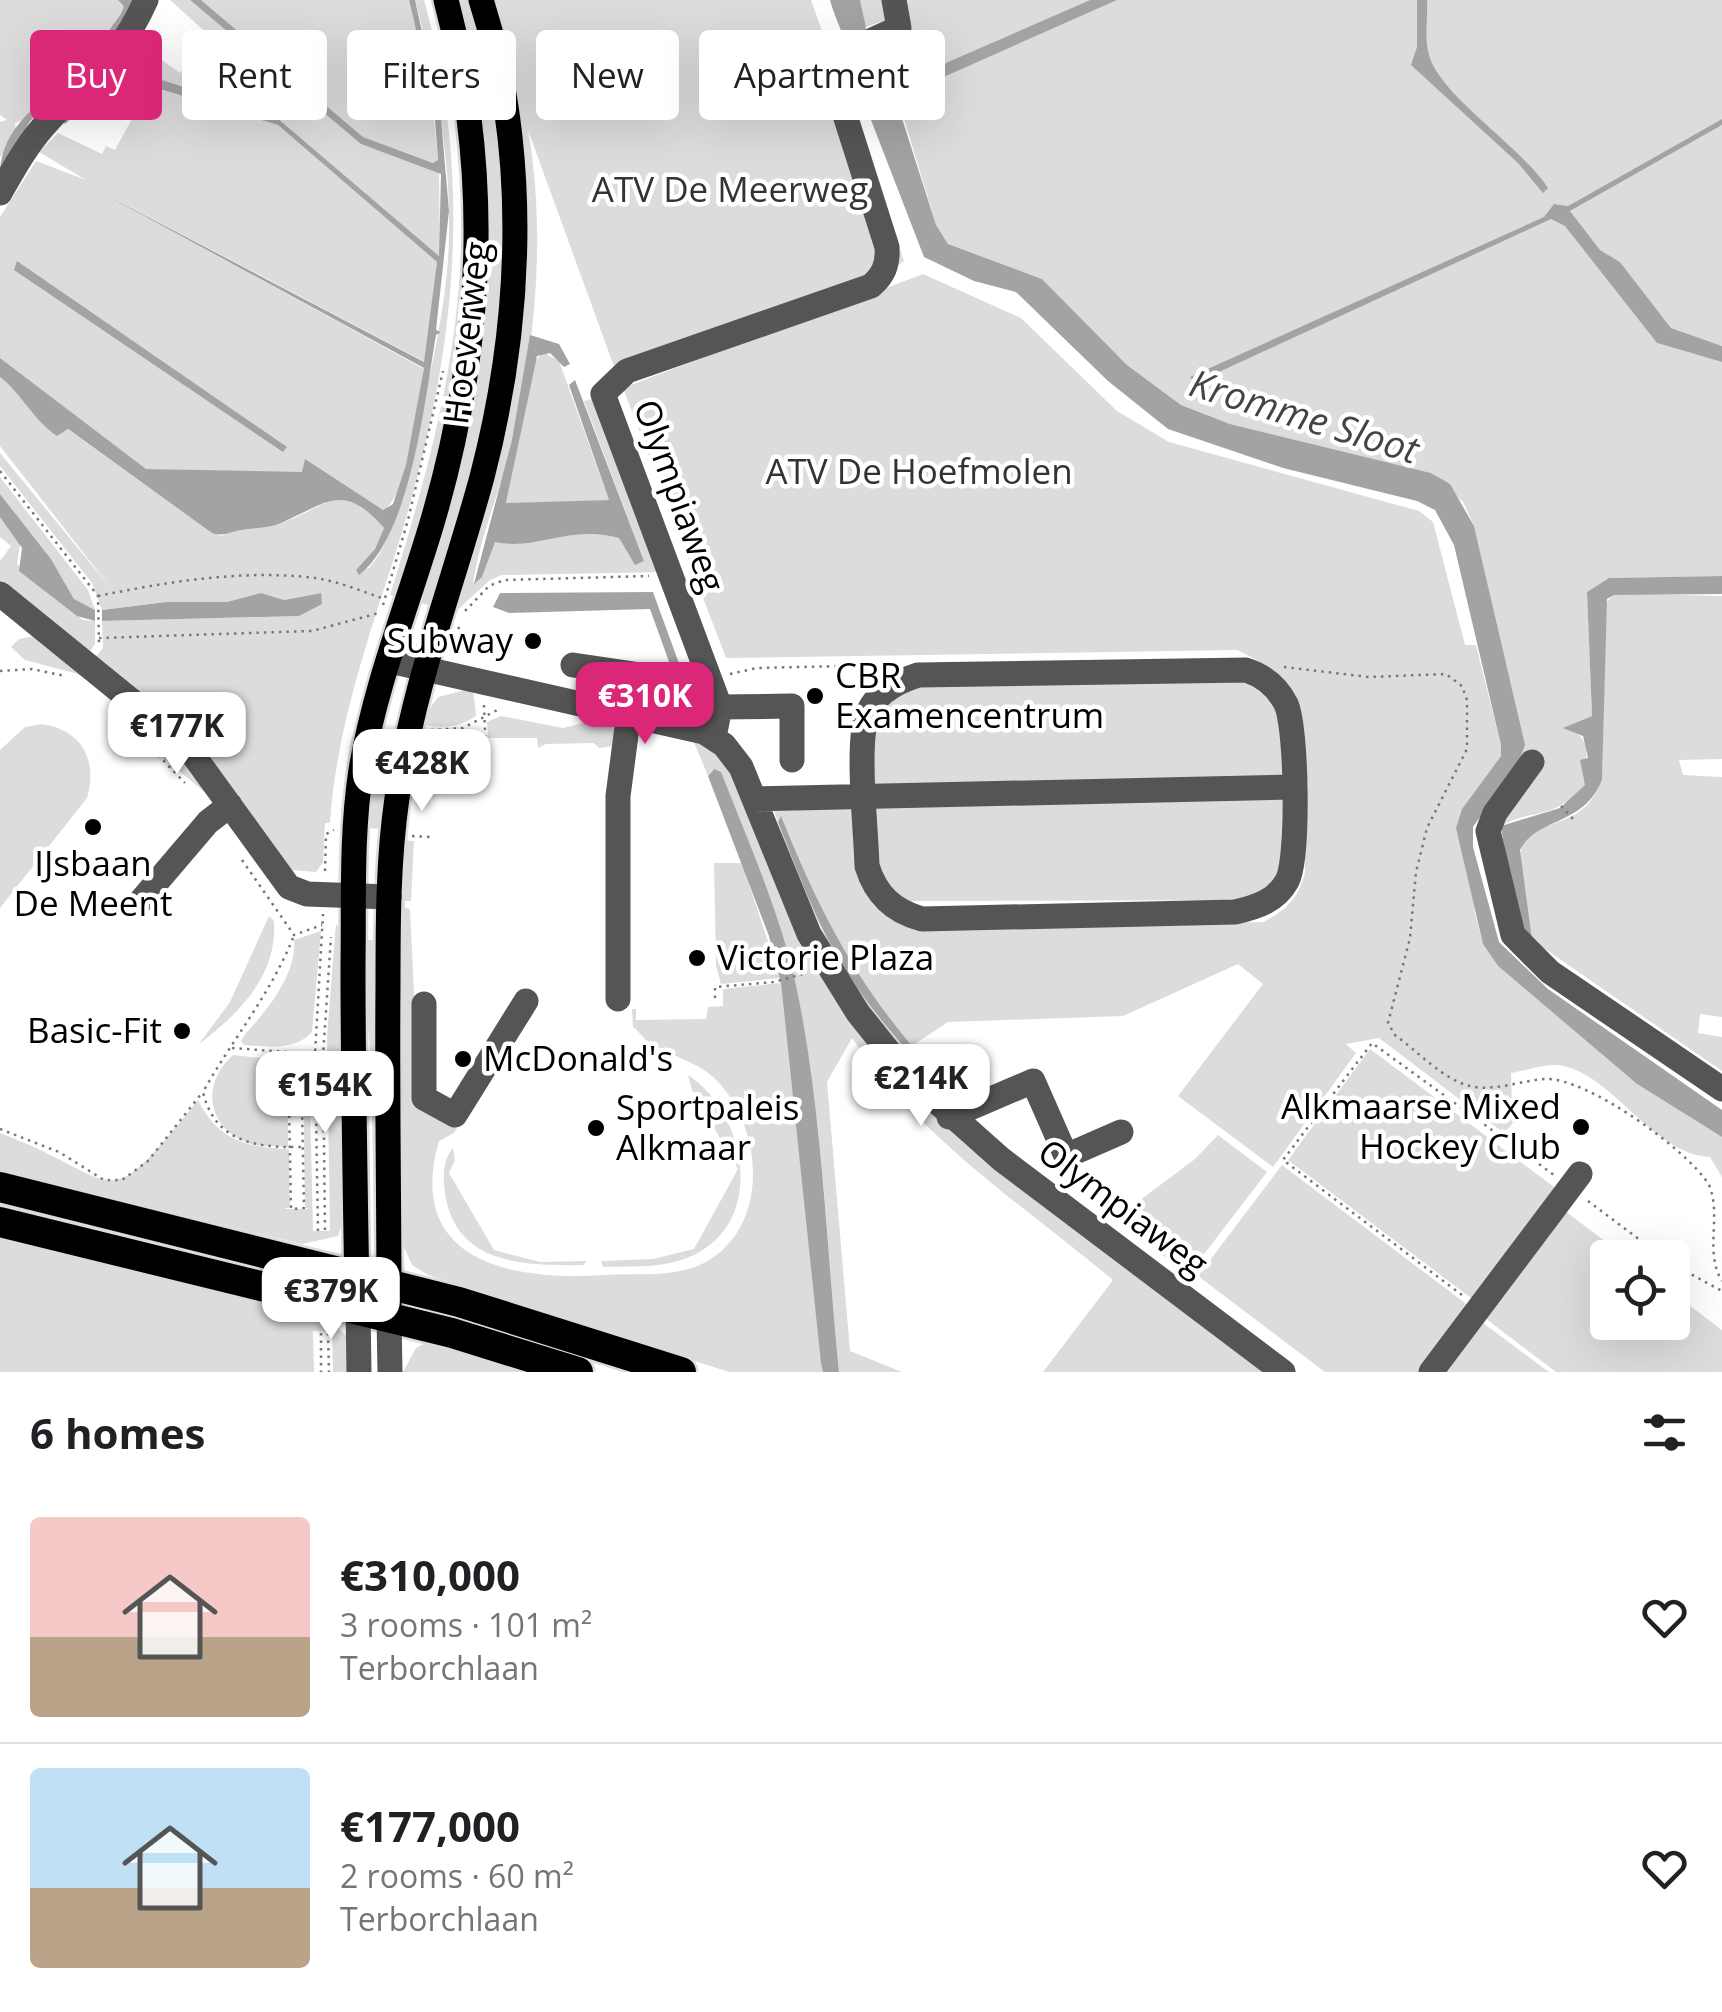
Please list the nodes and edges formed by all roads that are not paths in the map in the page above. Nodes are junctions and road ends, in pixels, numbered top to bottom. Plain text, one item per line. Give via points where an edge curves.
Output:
1 (146, 0) edge
2 (446, 0) edge
3 (481, 0) edge
4 (894, 0) edge
5 (0, 193) edge
6 (0, 594) edge
7 (390, 660) junction
8 (573, 666) dead end
9 (426, 668) junction
10 (720, 708) junction
11 (628, 714) junction
12 (714, 736) junction
13 (792, 760) dead end
14 (1532, 762) dead end
15 (1292, 788) junction
16 (866, 798) junction
17 (754, 799) junction
18 (230, 806) junction
19 (354, 896) junction
20 (389, 896) junction
21 (139, 903) dead end
22 (618, 999) dead end
23 (526, 1001) dead end
24 (424, 1004) dead end
25 (1722, 1089) edge
26 (949, 1117) junction
27 (1121, 1132) dead end
28 (1576, 1181) road end
29 (0, 1187) edge
30 (0, 1222) edge
31 (357, 1275) junction
32 (389, 1283) junction
33 (358, 1310) junction
34 (390, 1318) junction
35 (359, 1372) edge
36 (390, 1372) edge
37 (578, 1372) edge
38 (681, 1372) edge
39 (1283, 1372) edge
40 (1431, 1372) edge

1 - 5 street via 106,67 46,124
2 - 7 main road, Hoeverweg via 466,83 476,172 474,305 449,463
3 - 9 main road, Hoeverweg via 510,152 510,319 482,476
4 - 10 street, Olympiaweg via 900,28 841,57 836,88 886,247 880,279 627,370 603,394
6 - 18 street via 186,746
7 - 9 street
7 - 19 main road, Hoeverweg via 362,770
8 - 11 street via 634,674
9 - 11 street
9 - 20 main road, Hoeverweg via 399,782
10 - 12 street
10 - 13 street via 792,706
11 - 12 street
11 - 22 street via 618,796
12 - 17 street, Olympiaweg via 735,758
14 - 25 street via 1488,831 1513,935 1550,972
15 - 16 street
15 - 16 street via 1288,708 1270,682 1246,670 918,674 882,693 866,718
15 - 16 street via 1290,876 1266,903 1236,912 906,915 881,896 867,866
16 - 17 street
17 - 26 street, Olympiaweg via 792,900 825,963 876,1038
18 - 19 street via 293,890
18 - 21 street via 208,822
19 - 20 street
19 - 31 main road, Hoeverweg
20 - 32 main road, Hoeverweg
23 - 24 street via 455,1115 424,1098
26 - 27 street via 1033,1081 1066,1156
26 - 39 street, Olympiaweg
28 - 40 street
29 - 31 highway
30 - 33 highway
31 - 32 highway
31 - 33 main road, Hoeverweg
32 - 34 main road, Hoeverweg
32 - 38 highway
33 - 34 highway
33 - 35 street
34 - 36 street
34 - 37 highway

